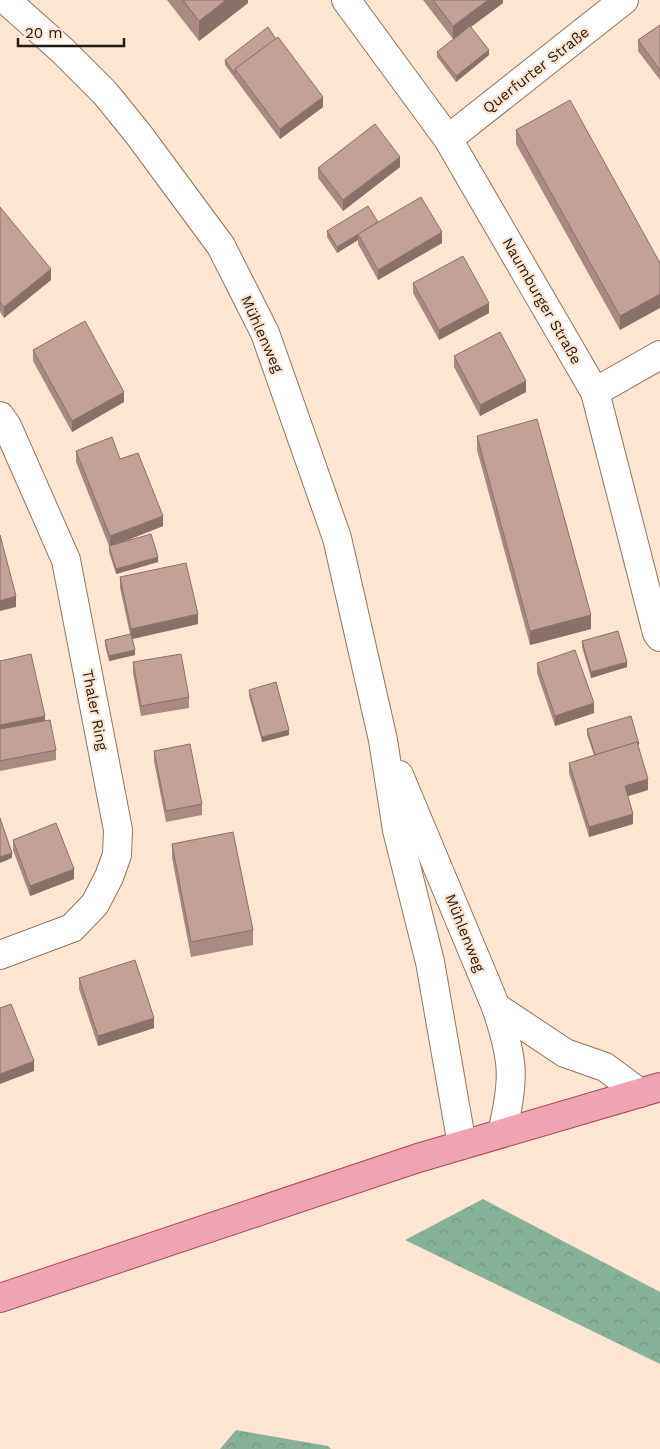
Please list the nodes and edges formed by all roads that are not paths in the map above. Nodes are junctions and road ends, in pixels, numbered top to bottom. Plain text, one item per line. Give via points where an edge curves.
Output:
1 (6, 0) edge
2 (346, 0) edge
3 (624, 0) edge
4 (448, 139) junction
5 (660, 355) edge
6 (595, 392) junction
7 (0, 416) edge
8 (660, 637) edge
9 (383, 740) junction
10 (0, 955) edge
11 (496, 1007) junction
12 (650, 1090) edge
13 (502, 1133) junction
14 (462, 1145) junction
15 (0, 1298) edge

1 - 9 street, Mühlenweg via 105,93 139,135 221,246 266,333 337,538
2 - 4 street, Naumburger Straße
3 - 4 street, Querfurter Straße
4 - 6 street, Naumburger Straße
5 - 6 street
6 - 8 street, Naumburger Straße
7 - 10 street, Thaler Ring via 66,560 118,830 117,855 109,877 94,904 72,928
9 - 11 street, Mühlenweg
9 - 14 street, Mühlenweg via 397,830 430,962
11 - 12 street via 565,1053 605,1067
11 - 13 street, Mühlenweg via 508,1042 512,1075
12 - 13 main road
13 - 14 main road
14 - 15 main road

